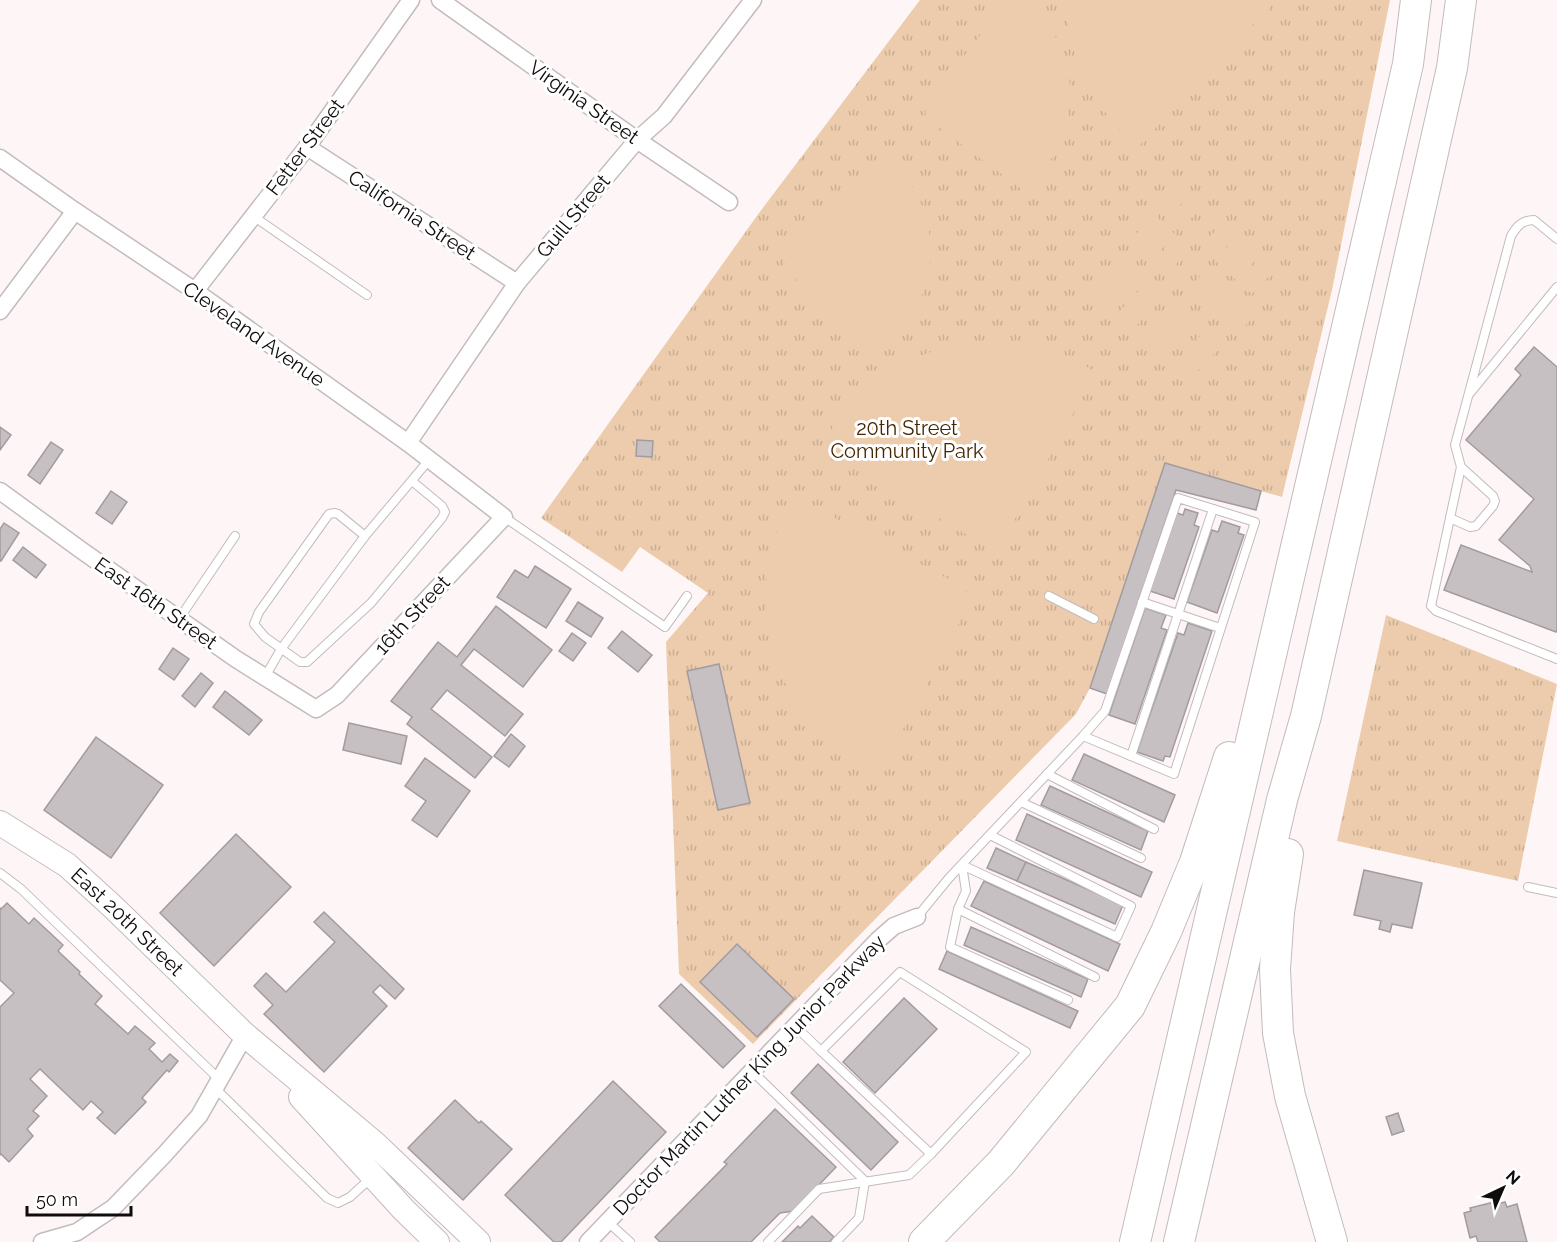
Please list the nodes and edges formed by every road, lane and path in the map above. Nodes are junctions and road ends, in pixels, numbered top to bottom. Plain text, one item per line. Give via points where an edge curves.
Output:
1 (411, 0) edge
2 (440, 0) edge
3 (753, 0) edge
4 (1416, 0) edge
5 (1461, 0) edge
6 (637, 140) junction
7 (307, 147) junction
8 (0, 158) edge
9 (729, 202) dead end
10 (75, 211) junction
11 (253, 216) junction
12 (1557, 239) edge
13 (517, 283) junction
14 (1557, 287) edge
15 (195, 291) junction
16 (367, 295) dead end
17 (0, 311) edge
18 (1468, 396) junction
19 (408, 443) junction
20 (429, 460) junction
21 (1461, 467) junction
22 (411, 481) junction
23 (0, 491) edge
24 (1213, 509) junction
25 (504, 517) junction
26 (1450, 518) junction
27 (236, 536) dead end
28 (364, 536) junction
29 (687, 596) dead end
30 (1049, 596) dead end
31 (1142, 602) junction
32 (1178, 614) junction
33 (179, 619) junction
34 (1094, 619) dead end
35 (1220, 628) junction
36 (1272, 648) junction
37 (281, 649) junction
38 (1557, 659) edge
39 (265, 677) junction
40 (316, 709) joint
41 (1306, 716) junction
42 (1083, 736) junction
43 (1131, 756) junction
44 (1047, 774) junction
45 (1021, 802) junction
46 (0, 823) edge
47 (1154, 829) dead end
48 (990, 835) junction
49 (1140, 858) dead end
50 (962, 865) junction
51 (0, 873) edge
52 (1528, 887) dead end
53 (1557, 893) edge
54 (958, 909) junction
55 (917, 917) joint
56 (1095, 977) dead end
57 (1068, 1000) dead end
58 (795, 1026) junction
59 (245, 1035) junction
60 (821, 1052) junction
61 (752, 1071) junction
62 (217, 1083) junction
63 (931, 1154) junction
64 (373, 1176) junction
65 (865, 1181) junction
66 (608, 1221) junction
67 (628, 1241) edge
68 (42, 1242) edge
69 (437, 1242) edge
70 (478, 1242) edge
71 (588, 1242) edge
72 (768, 1242) edge
73 (836, 1242) edge
74 (924, 1242) edge
75 (1135, 1242) edge
76 (1179, 1242) edge
77 (1332, 1242) edge

1 - 7 street, Fetter Street
2 - 6 street, Virginia Street
3 - 6 street, Guill Street via 664,116
4 - 36 highway via 1408,64
5 - 41 highway via 1452,68
6 - 9 street, Virginia Street
6 - 13 street, Guill Street
7 - 11 street, Fetter Street
7 - 13 street, California Street
8 - 10 street, Cleveland Avenue
10 - 15 street, Cleveland Avenue
10 - 17 street
11 - 15 street, Fetter Street
11 - 16 lane
12 - 18 lane via 1534,220 1518,225 1511,236
13 - 19 street, Guill Street
14 - 18 lane
15 - 19 street, Cleveland Avenue
18 - 21 lane via 1455,445
19 - 20 street, Cleveland Avenue
20 - 22 lane
20 - 25 street, Cleveland Avenue
21 - 26 lane
21 - 26 lane via 1495,501 1476,526
22 - 28 lane
22 - 37 lane via 442,506 442,518 372,603 307,662 300,662
23 - 33 street, East 16th Street
24 - 31 lane via 1178,498
24 - 32 lane
24 - 35 lane via 1255,522
25 - 29 lane via 665,627
25 - 40 street, 16th Street via 337,695
26 - 38 lane via 1431,606
27 - 33 lane
28 - 37 lane
28 - 37 lane via 335,513 329,514 311,538 254,624
30 - 34 lane
31 - 32 lane
31 - 42 lane via 1105,711
32 - 35 lane
32 - 43 lane
33 - 39 street, East 16th Street
35 - 43 lane via 1174,774
36 - 74 highway via 1249,697 1195,862 1130,1006 1000,1163
36 - 75 highway
37 - 39 lane
39 - 40 street, East 16th Street
41 - 76 highway via 1282,800
41 - 77 highway via 1297,805 1279,912 1275,969 1278,1033 1290,1096
42 - 43 lane
42 - 44 lane
44 - 45 lane
44 - 47 lane
45 - 48 lane
45 - 49 lane
46 - 59 street, East 20th Street via 67,865
48 - 50 lane
48 - 50 lane via 1131,906 1117,938
50 - 54 lane via 966,891
50 - 55 lane
51 - 62 lane via 21,889
52 - 53 lane
54 - 56 lane
54 - 57 lane via 950,947
55 - 58 street, Doctor Martin Luther King Junior Parkway via 885,933
58 - 60 lane
58 - 61 street, Doctor Martin Luther King Junior Parkway
59 - 62 street
59 - 64 street, East 20th Street
59 - 70 street, East 20th Street via 375,1143
60 - 63 lane
60 - 63 lane via 900,972 1026,1053
61 - 65 lane
61 - 66 street, Doctor Martin Luther King Junior Parkway
62 - 64 lane via 327,1198 338,1203
62 - 68 street via 199,1116 113,1208 77,1232
63 - 65 lane via 909,1174
64 - 69 street, East 20th Street
65 - 72 lane via 819,1189
65 - 73 lane via 859,1218
66 - 67 lane
66 - 71 street, Doctor Martin Luther King Junior Parkway

